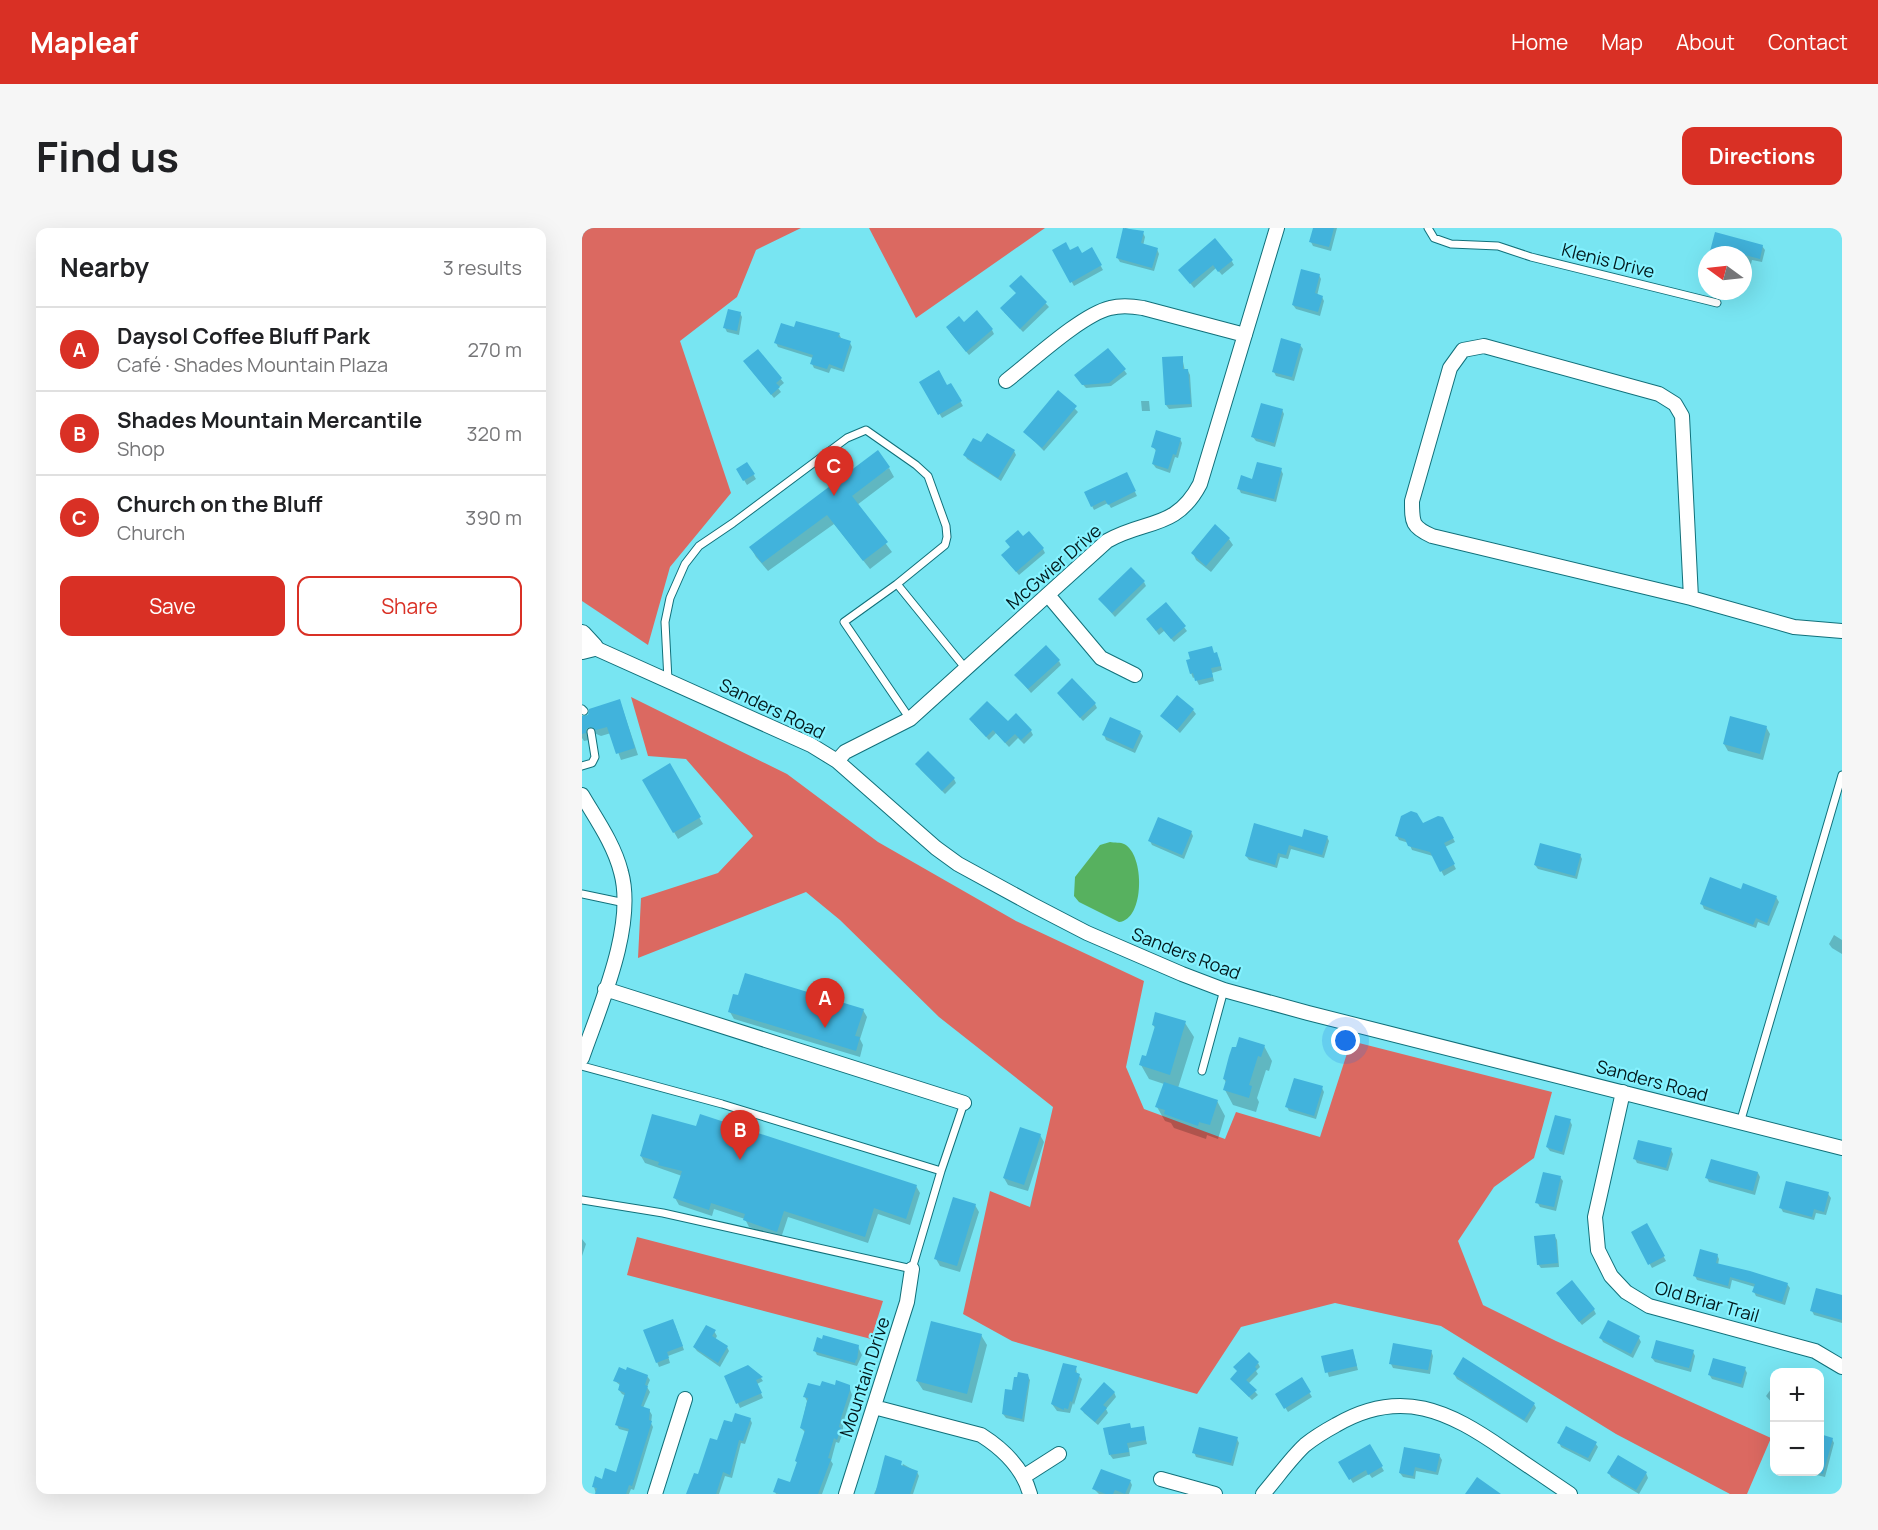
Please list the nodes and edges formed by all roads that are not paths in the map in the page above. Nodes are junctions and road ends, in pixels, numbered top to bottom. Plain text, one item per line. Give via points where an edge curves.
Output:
1 (1277, 228) edge
2 (1428, 228) edge
3 (1717, 303) dead end
4 (1245, 335) junction
5 (1006, 381) dead end
6 (897, 584) junction
7 (1048, 595) junction
8 (1691, 598) junction
9 (1842, 631) edge
10 (585, 643) edge
11 (966, 669) junction
12 (1135, 675) dead end
13 (668, 680) junction
14 (910, 719) junction
15 (591, 732) dead end
16 (837, 761) junction
17 (582, 766) edge
18 (1842, 775) edge
19 (584, 803) edge
20 (582, 894) edge
21 (625, 903) junction
22 (605, 989) junction
23 (1224, 990) junction
24 (582, 1058) edge
25 (582, 1066) edge
26 (1202, 1071) dead end
27 (1623, 1092) junction
28 (964, 1103) joint
29 (1740, 1123) junction
30 (1842, 1148) edge
31 (941, 1172) junction
32 (582, 1200) edge
33 (912, 1269) junction
34 (1842, 1367) edge
35 (684, 1399) dead end
36 (874, 1407) junction
37 (1059, 1454) dead end
38 (1023, 1477) junction
39 (1161, 1479) dead end
40 (655, 1494) edge
41 (846, 1494) edge
42 (1030, 1494) edge
43 (1215, 1494) edge
44 (1263, 1494) edge
45 (1570, 1494) edge

1 - 4 street, McGwier Drive
2 - 3 lane, Klenis Drive via 1434,238 1451,244 1498,246
4 - 5 street via 1143,308 1110,308 1088,318
4 - 7 street, McGwier Drive via 1193,498 1173,517 1125,531 1107,541
6 - 11 lane
6 - 13 lane via 945,545 946,526 928,476 866,430 847,438 699,546 685,564 670,598 665,622
6 - 14 lane via 844,622
7 - 11 street, McGwier Drive
7 - 12 street via 1101,658
8 - 8 street via 1418,530 1412,519 1412,501 1450,368 1463,350 1484,346 1659,394 1675,404 1682,416
8 - 9 street via 1794,627
10 - 13 street, Sanders Road
11 - 14 street, McGwier Drive
13 - 16 street, Sanders Road via 811,745
14 - 16 street, McGwier Drive via 845,752
15 - 17 lane via 595,757 592,763
16 - 23 street, Sanders Road via 916,833 958,864 1086,933
18 - 29 lane
19 - 21 street via 613,849 622,873
20 - 21 lane
21 - 22 street via 623,932
22 - 24 street
22 - 28 street
23 - 26 lane
23 - 27 street, Sanders Road
25 - 31 lane via 722,1104
27 - 29 street, Sanders Road
27 - 34 street, Old Briar Trail via 1595,1217 1598,1250 1611,1276 1626,1292 1649,1306 1815,1351
28 - 31 lane
29 - 30 street, Sanders Road
31 - 33 lane
32 - 33 lane via 663,1213
33 - 36 street, Mountain Drive via 907,1302
35 - 40 street
36 - 38 street via 981,1435 1002,1450
36 - 41 street, Mountain Drive
37 - 38 street
38 - 42 street
39 - 43 street
44 - 45 street via 1317,1436 1373,1408 1412,1406 1471,1427

